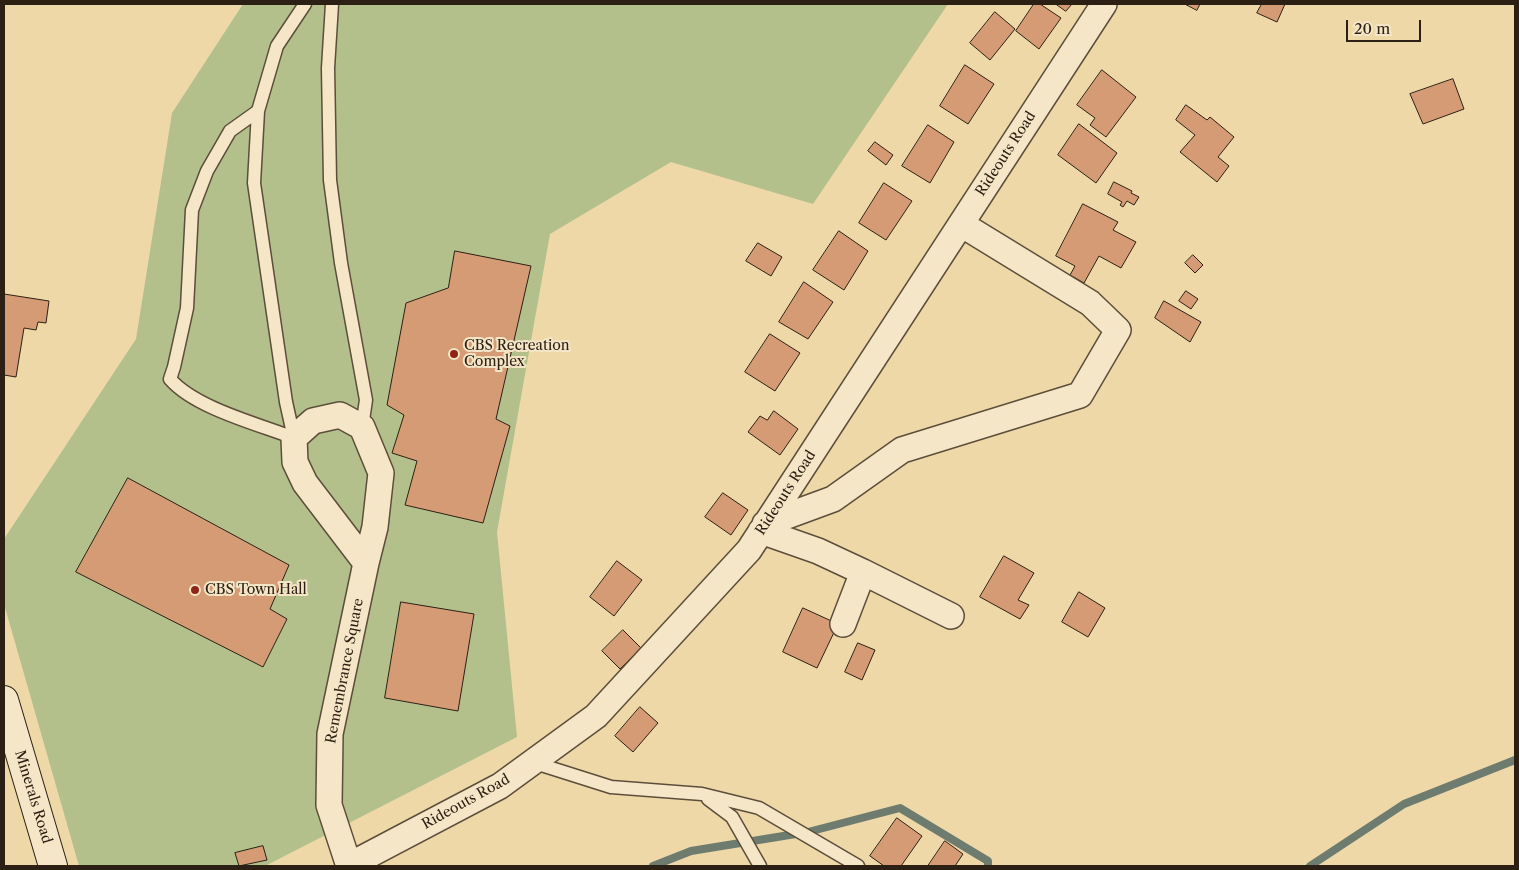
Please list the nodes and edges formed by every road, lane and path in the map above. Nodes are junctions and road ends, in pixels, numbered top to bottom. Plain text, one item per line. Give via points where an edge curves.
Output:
1 (305, 4) edge
2 (332, 4) edge
3 (1104, 4) edge
4 (258, 111) junction
5 (961, 224) junction
6 (362, 427) junction
7 (294, 438) junction
8 (763, 528) junction
9 (366, 563) junction
10 (863, 572) junction
11 (951, 616) dead end
12 (843, 624) dead end
13 (4, 700) edge
14 (532, 762) junction
15 (702, 794) junction
16 (53, 866) edge
17 (349, 866) edge
18 (760, 866) edge
19 (858, 866) edge

1 - 4 lane via 276,46
2 - 6 lane via 328,68 330,180 341,263 366,400
3 - 5 street, Rideouts Road
4 - 7 lane via 254,183
4 - 7 lane via 230,131 207,171 192,210 187,308 170,379 179,389 214,408
5 - 8 street, Rideouts Road
5 - 8 street via 1090,303 1118,330 1080,395 902,450 833,499
6 - 7 street via 340,414 313,421
6 - 9 street, Remembrance Square via 381,473 375,527
7 - 9 street via 295,462 305,483
8 - 10 street
8 - 14 street, Rideouts Road via 749,550 596,716
9 - 17 street, Remembrance Square via 330,734 329,805
10 - 11 street
10 - 12 street
13 - 16 street, Minerals Road
14 - 15 lane via 611,787
14 - 17 street, Rideouts Road via 500,786
15 - 18 lane via 732,817
15 - 19 lane via 759,808

